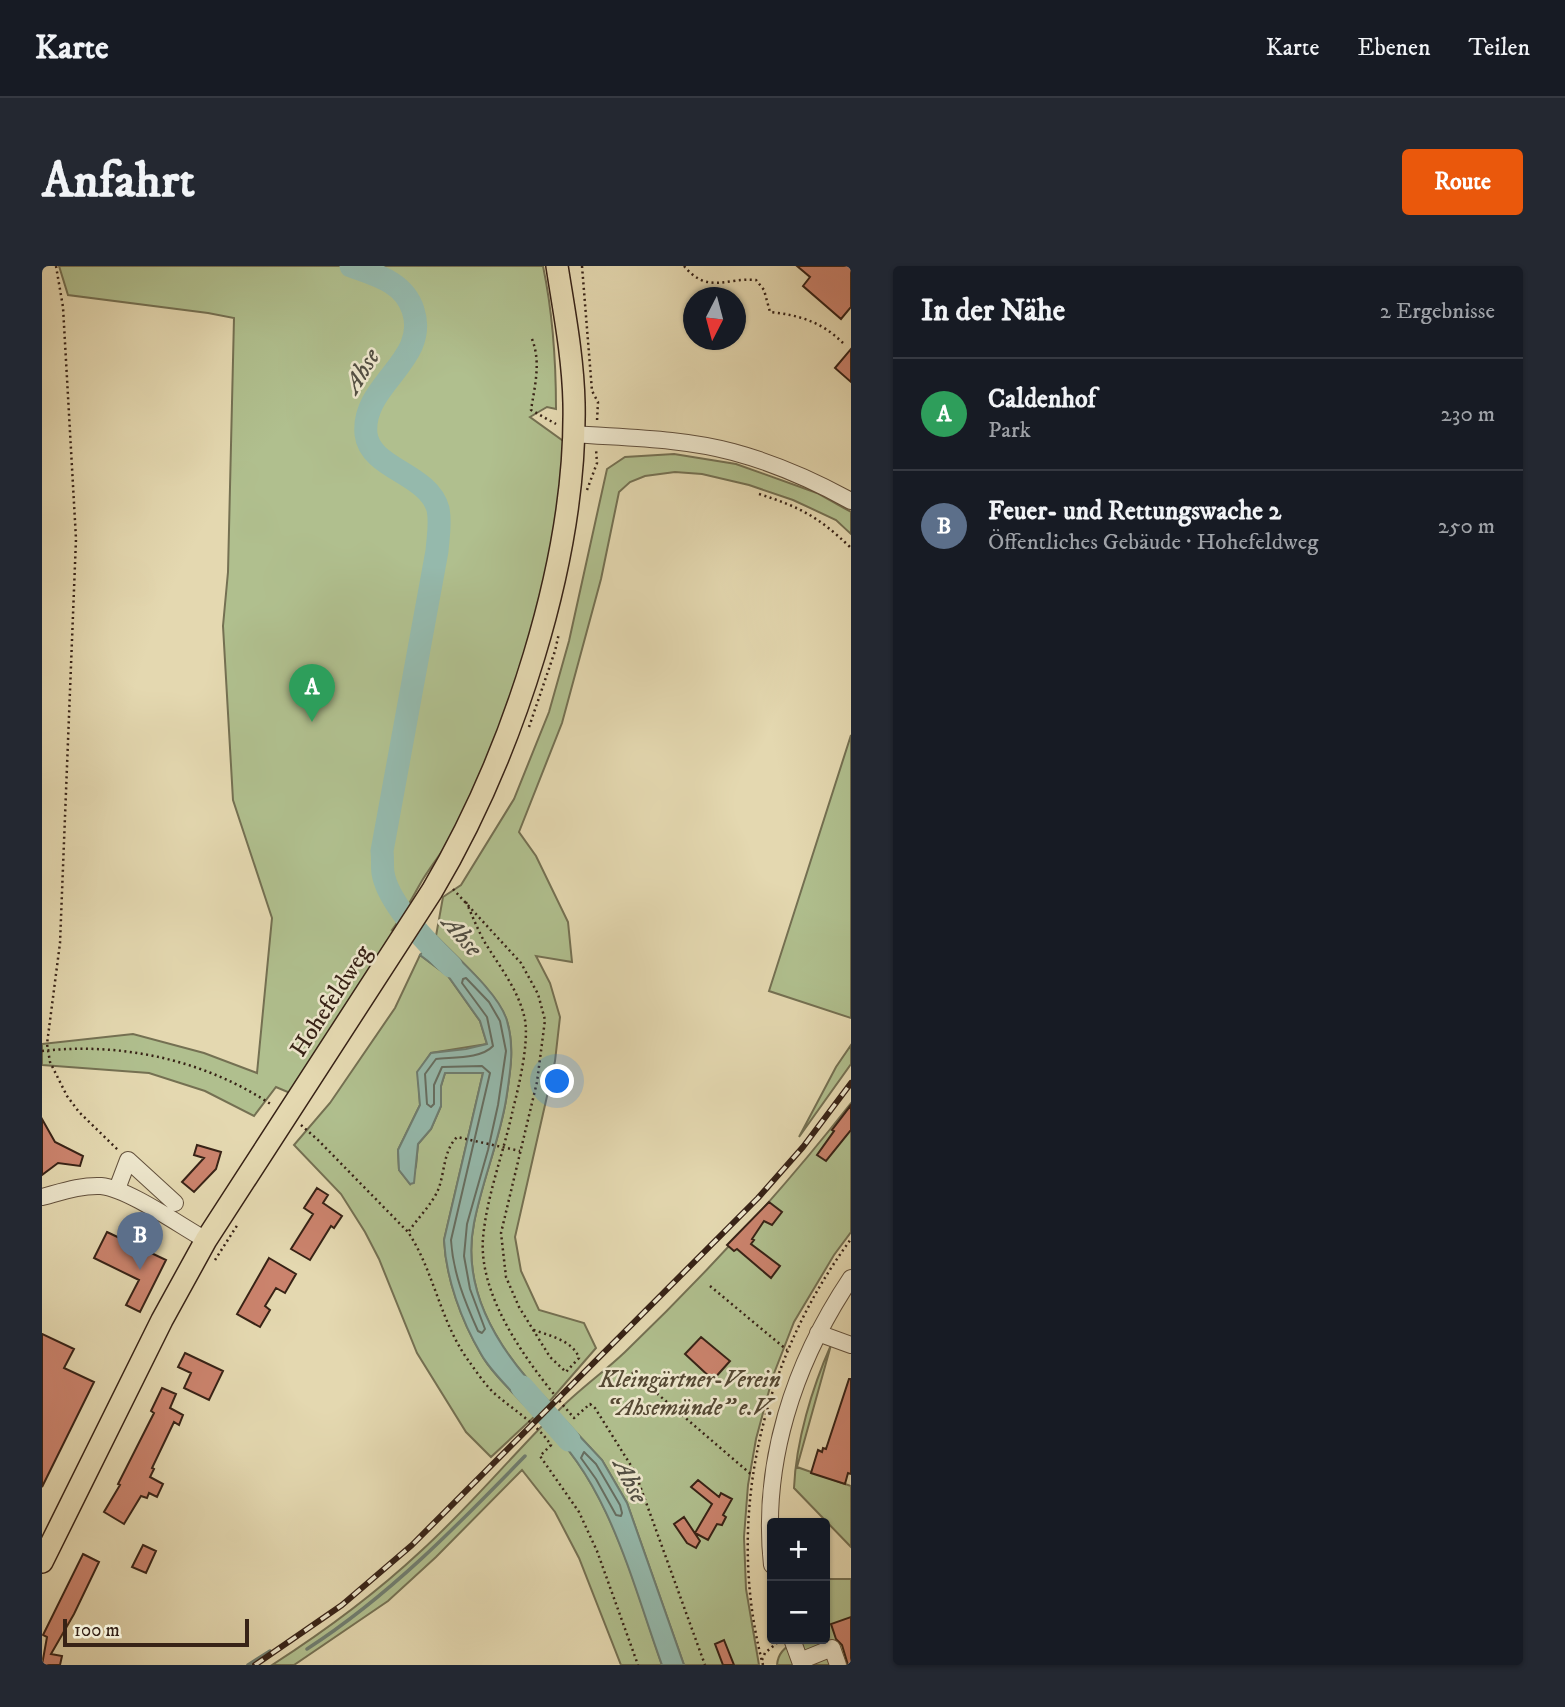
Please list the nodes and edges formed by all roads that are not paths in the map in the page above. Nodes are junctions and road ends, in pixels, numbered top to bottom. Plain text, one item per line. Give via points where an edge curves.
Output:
1 (557, 266) edge
2 (573, 430) junction
3 (851, 501) edge
4 (117, 1189) junction
5 (42, 1197) edge
6 (175, 1203) dead end
7 (206, 1240) junction
8 (851, 1278) edge
9 (818, 1333) junction
10 (851, 1345) edge
11 (769, 1518) edge
12 (42, 1563) edge
13 (794, 1644) edge
14 (838, 1665) edge

1 - 2 main road, Hohefeldweg via 568,336
2 - 3 street via 732,452 790,471
2 - 7 main road, Hohefeldweg via 564,523 537,645 500,754 436,885 294,1120
4 - 5 street via 81,1187
4 - 6 street via 128,1160
4 - 7 street
7 - 12 main road, Hohefeldweg
8 - 9 street
9 - 10 street
9 - 11 street via 780,1434
13 - 14 street via 800,1661 832,1648

